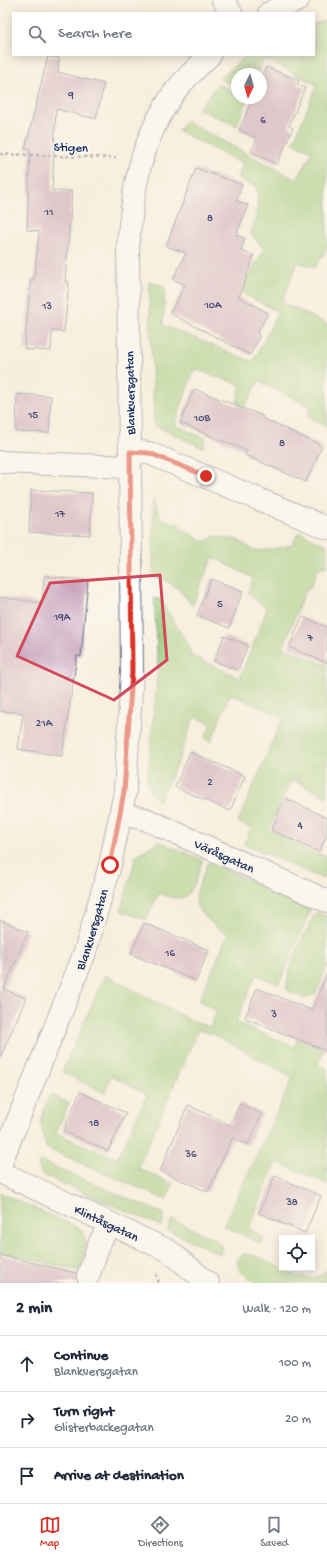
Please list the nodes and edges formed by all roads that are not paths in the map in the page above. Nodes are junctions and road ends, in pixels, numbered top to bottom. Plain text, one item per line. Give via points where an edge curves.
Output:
1 (223, 0) edge
2 (298, 0) edge
3 (230, 12) edge
4 (271, 12) edge
5 (209, 56) edge
6 (129, 459) junction
7 (0, 462) edge
8 (327, 528) edge
9 (121, 814) junction
10 (327, 901) edge
11 (0, 1165) edge
12 (0, 1172) edge
13 (110, 1222) junction
14 (88, 1276) dead end
15 (208, 1283) edge

1 - 3 street
2 - 4 street
5 - 6 street, Blankversgatan via 175,92 154,129 140,162 133,194 128,246
6 - 7 street
6 - 8 street via 149,453
6 - 9 street, Blankversgatan via 132,672
9 - 10 street, Väråsgatan via 144,819
9 - 11 street, Blankversgatan via 110,865 85,952
12 - 13 street, Klintåsgatan
13 - 14 street
13 - 15 street, Klintåsgatan via 169,1251

